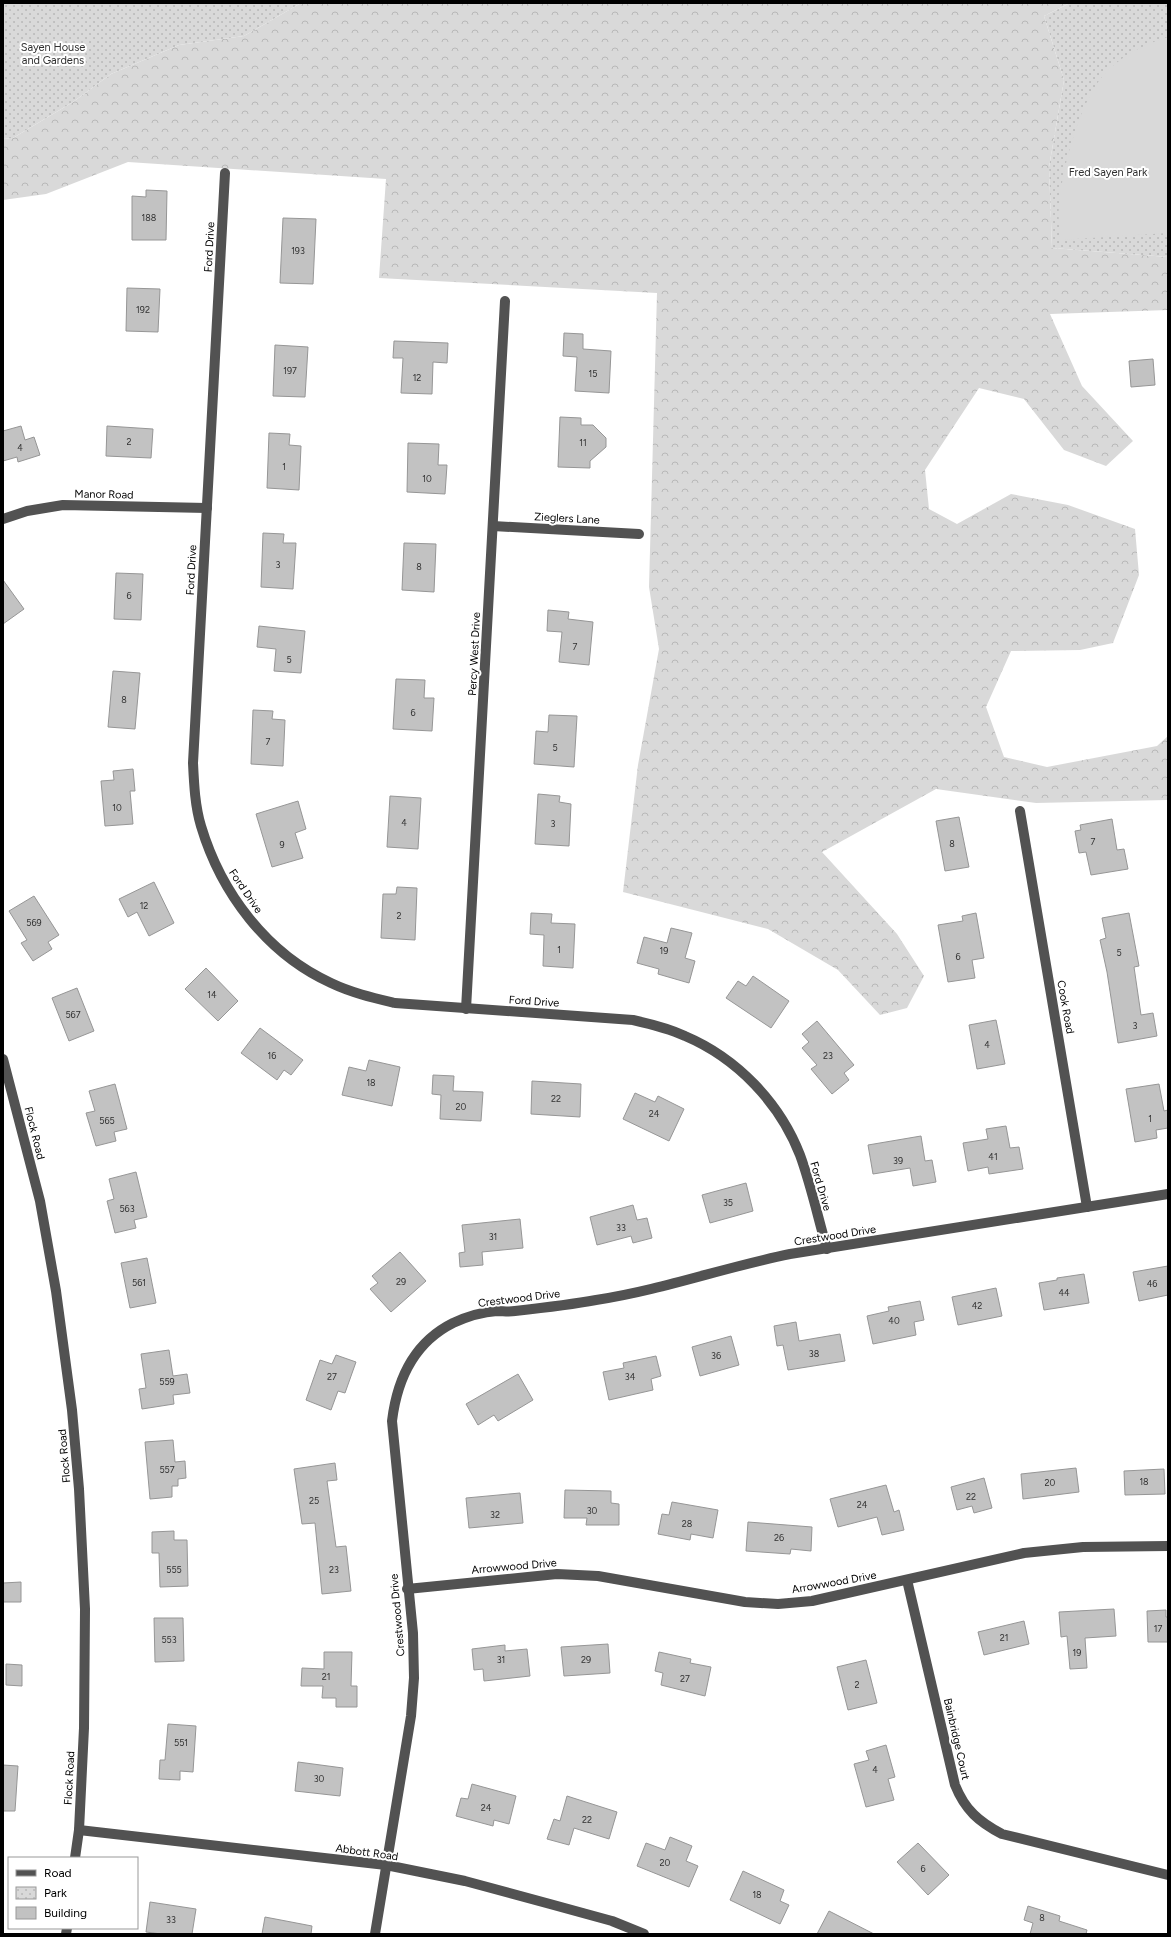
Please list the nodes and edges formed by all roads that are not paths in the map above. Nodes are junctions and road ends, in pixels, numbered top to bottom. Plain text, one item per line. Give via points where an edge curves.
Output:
1 (225, 173) dead end
2 (505, 301) dead end
3 (206, 508) junction
4 (3, 519) edge
5 (493, 526) junction
6 (639, 534) dead end
7 (1020, 811) dead end
8 (466, 1009) junction
9 (3, 1059) edge
10 (1168, 1194) edge
11 (1088, 1207) junction
12 (827, 1249) junction
13 (1168, 1546) edge
14 (907, 1580) junction
15 (407, 1589) junction
16 (78, 1830) junction
17 (75, 1857) edge
18 (386, 1865) junction
19 (1168, 1875) edge
20 (375, 1934) edge
21 (644, 1934) edge

1 - 3 street, Ford Drive
2 - 5 street, Percy West Drive
3 - 4 street, Manor Road via 63,505 27,511
3 - 8 street, Ford Drive via 193,763 194,792 200,825 226,887 245,915 272,943 302,966 331,983 395,1003
5 - 6 street, Zieglers Lane
5 - 8 street, Percy West Drive
7 - 11 street, Cook Road
8 - 12 street, Ford Drive via 633,1020 686,1036 716,1052 746,1075 766,1097 785,1125 800,1156
9 - 16 street, Flock Road via 40,1201 56,1291 72,1410 85,1609 84,1728
10 - 11 street, Crestwood Drive
11 - 12 street, Crestwood Drive
12 - 15 street, Crestwood Drive via 736,1265 656,1288 597,1300 512,1312 495,1311 472,1316 452,1324 431,1338 415,1354 402,1376 394,1398 392,1421
13 - 14 street, Arrowwood Drive via 1083,1547 1024,1553
14 - 15 street, Arrowwood Drive via 812,1601 778,1604 745,1602 598,1576 556,1574
14 - 19 street, Bainbridge Court via 955,1785 969,1810 983,1824 1002,1834
15 - 18 street, Crestwood Drive via 412,1633 411,1716
16 - 17 street, Flock Road
16 - 18 street, Abbott Road
18 - 20 street, Crestwood Drive
18 - 21 street, Abbott Road via 465,1881 612,1921

